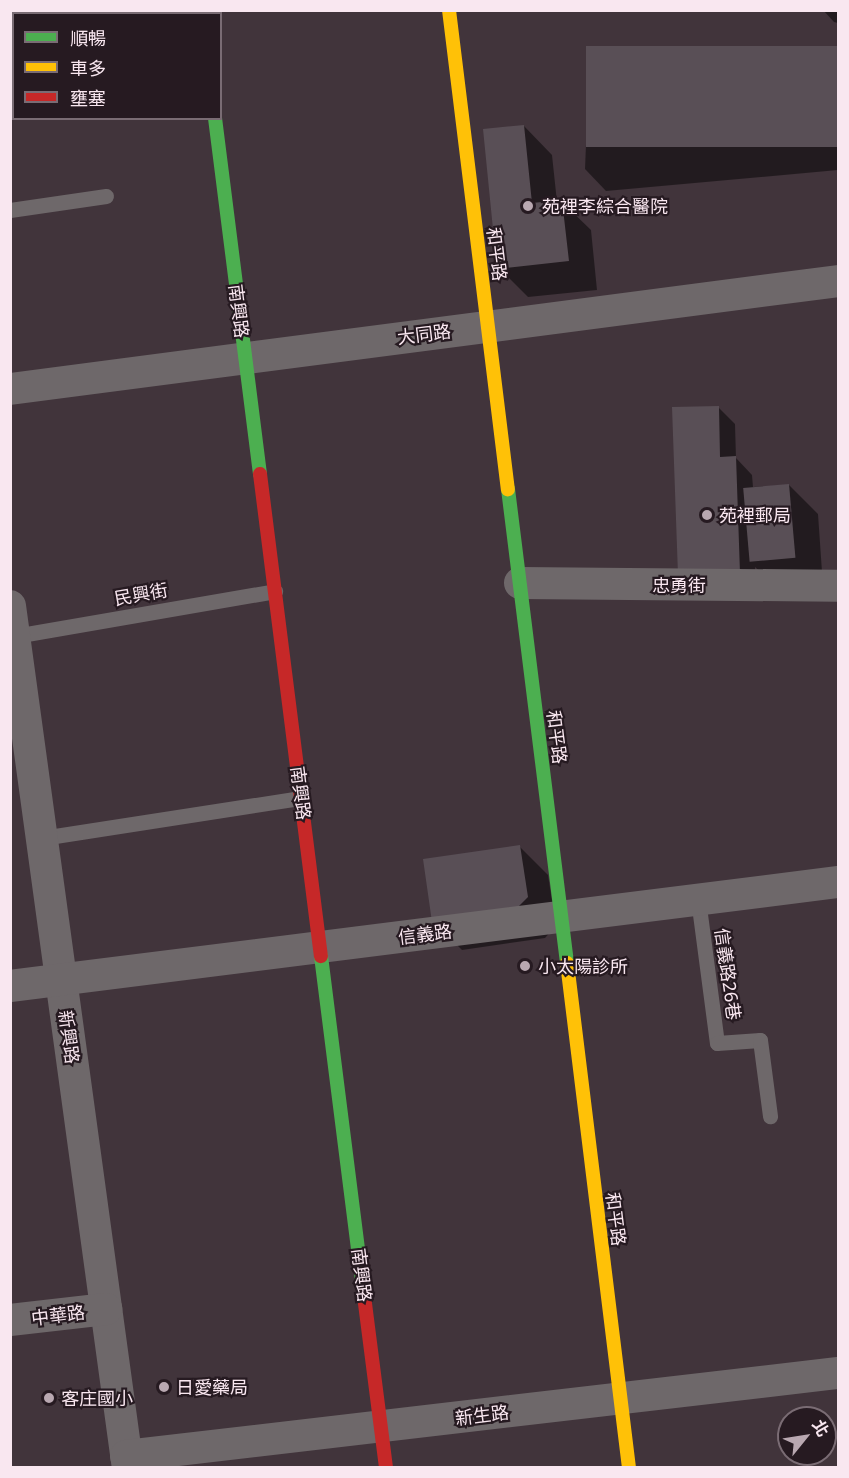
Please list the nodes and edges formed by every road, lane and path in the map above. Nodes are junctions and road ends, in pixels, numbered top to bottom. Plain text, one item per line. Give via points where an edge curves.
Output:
1 (449, 10) edge
2 (215, 120) edge
3 (106, 196) dead end
4 (10, 210) edge
5 (838, 281) edge
6 (488, 327) junction
7 (245, 356) junction
8 (10, 389) edge
9 (519, 583) junction
10 (838, 586) edge
11 (275, 591) junction
12 (10, 606) edge
13 (15, 636) junction
14 (301, 798) junction
15 (42, 838) junction
16 (838, 882) edge
17 (698, 899) junction
18 (561, 916) junction
19 (320, 947) junction
20 (61, 979) junction
21 (10, 986) edge
22 (770, 1116) dead end
23 (106, 1309) junction
24 (10, 1320) edge
25 (838, 1373) edge
26 (620, 1398) junction
27 (381, 1426) junction
28 (127, 1462) edge
29 (386, 1467) edge
30 (629, 1467) edge

1 - 6 street, 和平路
2 - 7 street, 南興路
3 - 4 lane
5 - 6 street, 大同路
6 - 7 street, 大同路
6 - 9 street, 和平路
7 - 8 street, 大同路
7 - 11 street, 南興路
9 - 10 street, 忠勇街
9 - 18 street, 和平路
11 - 13 lane, 民興街
11 - 14 street, 南興路
12 - 13 street, 新興路
13 - 15 street, 新興路
14 - 15 lane
14 - 19 street, 南興路
15 - 20 street, 新興路
16 - 17 street, 信義路
17 - 18 street, 信義路
17 - 22 lane, 信義路26巷 via 717,1043 760,1040
18 - 19 street, 信義路
18 - 26 street, 和平路
19 - 20 street, 信義路
19 - 27 street, 南興路
20 - 21 street, 信義路
20 - 23 street, 新興路
23 - 24 street, 中華路
23 - 28 street, 新興路
25 - 26 street, 新生路
26 - 27 street, 新生路
26 - 30 street, 和平路
27 - 28 street, 新生路
27 - 29 street, 南興路

